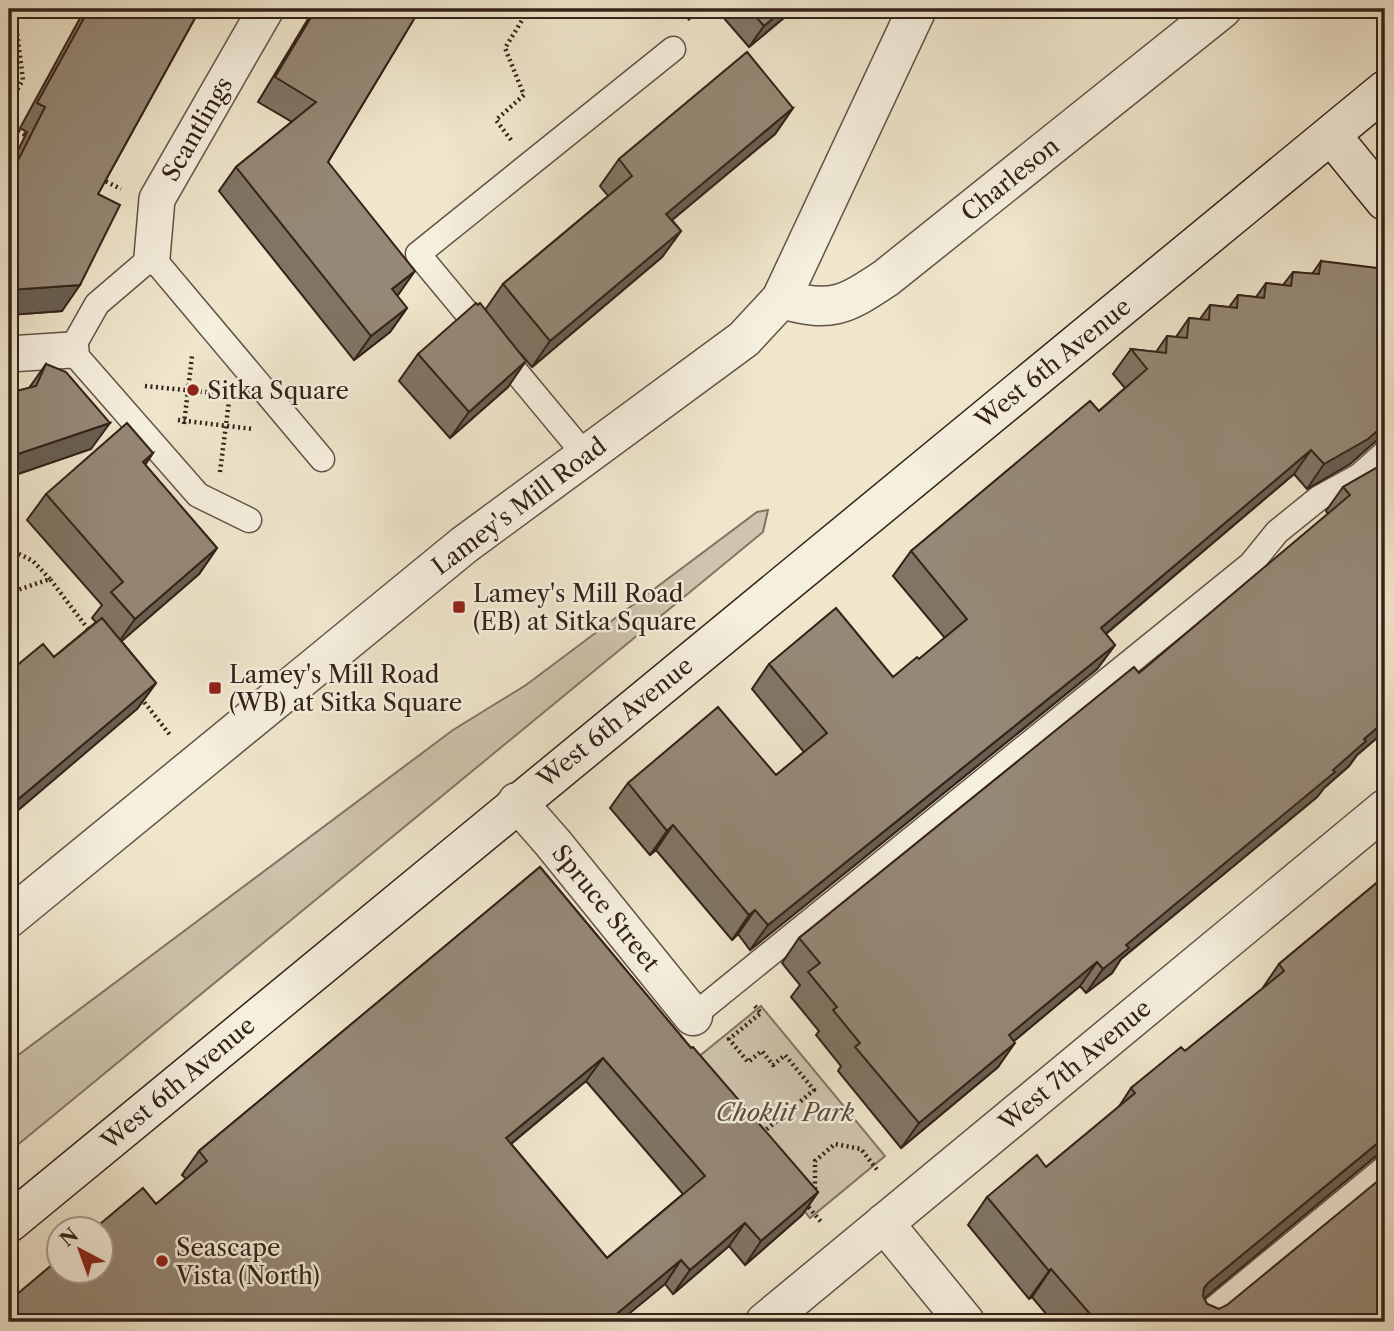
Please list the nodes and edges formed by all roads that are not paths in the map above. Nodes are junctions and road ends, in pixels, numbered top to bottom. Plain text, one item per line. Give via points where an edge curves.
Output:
1 (266, 9) edge
2 (917, 9) edge
3 (1222, 9) edge
4 (673, 49) dead end
5 (1385, 90) edge
6 (1331, 135) junction
7 (1385, 201) edge
8 (152, 257) junction
9 (781, 299) junction
10 (71, 350) junction
11 (9, 354) edge
12 (1385, 453) edge
13 (586, 456) junction
14 (322, 459) dead end
15 (249, 520) dead end
16 (517, 802) junction
17 (1385, 809) edge
18 (9, 918) edge
19 (693, 1016) joint
20 (1385, 1168) edge
21 (9, 1223) edge
22 (884, 1223) junction
23 (765, 1322) edge
24 (965, 1322) edge
25 (1198, 1322) edge

1 - 8 street, Scantlings via 157,200
2 - 9 street, Lamey's Mill Road
3 - 9 street, Charleson via 857,298 828,308
4 - 13 lane via 418,254
5 - 6 street, West 6th Avenue
6 - 7 street
6 - 16 street, West 6th Avenue
8 - 10 lane via 97,304
8 - 14 lane
9 - 13 street, Lamey's Mill Road via 744,339
10 - 11 street
10 - 15 lane via 198,495
12 - 19 lane via 1277,531 1251,564
13 - 18 street, Lamey's Mill Road via 464,545
16 - 19 street, Spruce Street
16 - 21 street, West 6th Avenue
17 - 22 street, West 7th Avenue
20 - 25 lane
22 - 23 street, West 7th Avenue
22 - 24 street

